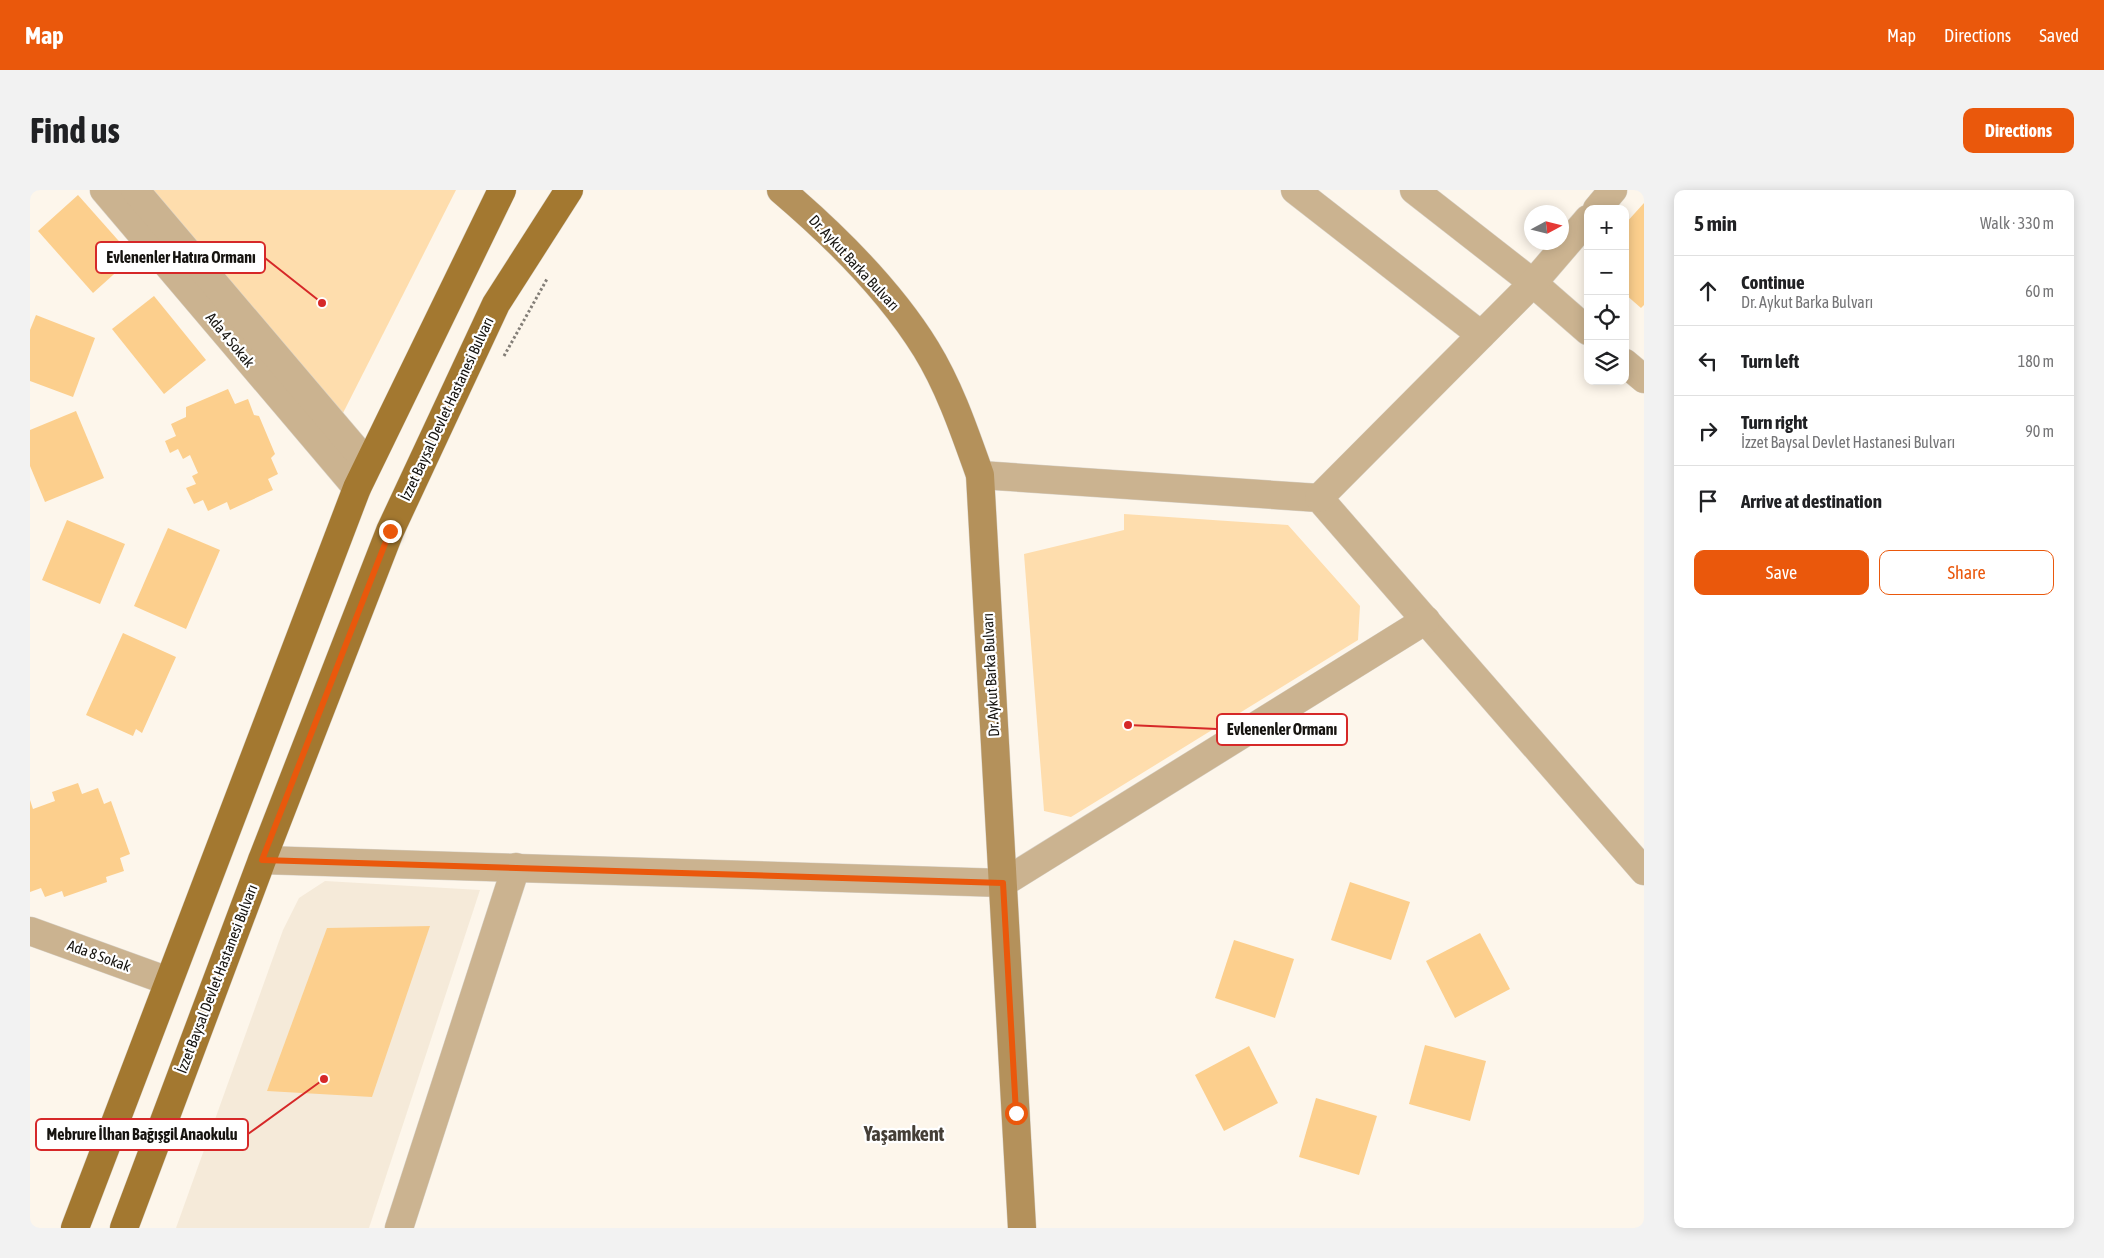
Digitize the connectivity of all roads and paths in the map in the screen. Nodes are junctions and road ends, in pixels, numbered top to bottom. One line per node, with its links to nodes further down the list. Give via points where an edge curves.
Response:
1 (104, 190): 19 (street, Ada 4 Sokak)
2 (135, 190): 19 (street, Ada 4 Sokak)
3 (502, 190): 19 (main road)
4 (569, 190): 22 (main road, İzzet Baysal Devlet Hastanesi Bulvarı, via 496,304 394,522)
5 (780, 190): 18 (main road, Dr. Aykut Barka Bulvarı, via 842,248 903,315 927,351 948,392)
6 (1295, 190): 14 (street)
7 (1414, 190): 12 (street)
8 (1613, 190): 9 (street)
9 (1600, 205)
10 (1584, 224): 12 (street)
11 (548, 277): 15 (path)
12 (1532, 283): 13 (street); 14 (street)
13 (1584, 328)
14 (1481, 335): 20 (street)
15 (500, 363)
16 (1629, 366): 17 (street)
17 (1644, 379)
18 (980, 475): 20 (street); 25 (main road, Dr. Aykut Barka Bulvarı)
19 (363, 476): 27 (main road)
20 (1320, 498): 21 (street)
21 (1426, 620): 24 (street); 25 (street)
22 (262, 860): 23 (street); 29 (main road, İzzet Baysal Devlet Hastanesi Bulvarı)
23 (516, 867): 25 (street); 30 (street)
24 (1644, 871)
25 (1003, 883): 31 (main road, Dr. Aykut Barka Bulvarı)
26 (30, 931): 27 (street, Ada 8 Sokak)
27 (168, 981): 28 (main road)
28 (75, 1228)
29 (124, 1228)
30 (399, 1228)
31 (1022, 1228)

